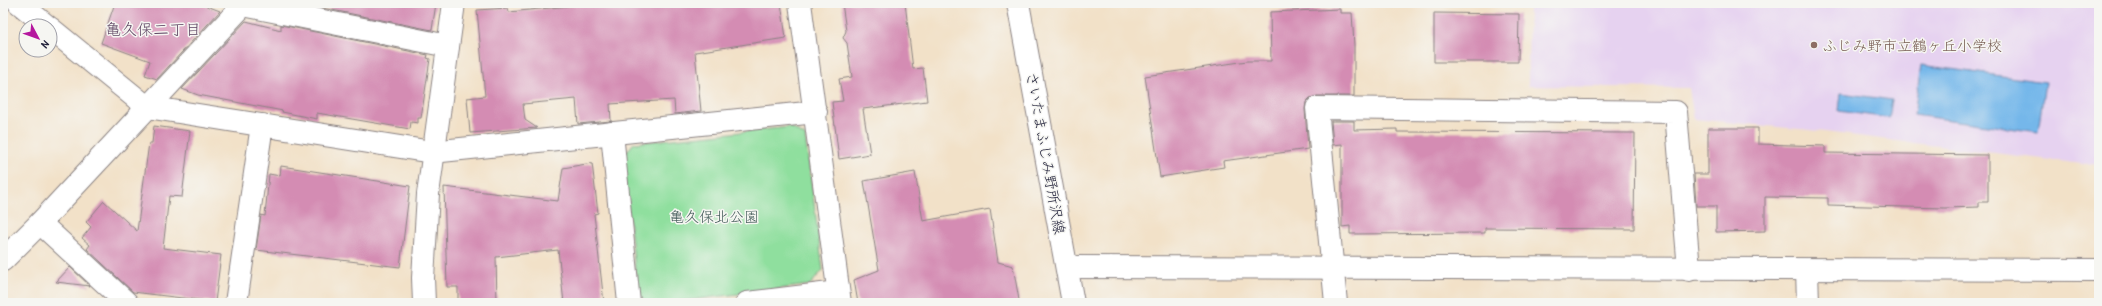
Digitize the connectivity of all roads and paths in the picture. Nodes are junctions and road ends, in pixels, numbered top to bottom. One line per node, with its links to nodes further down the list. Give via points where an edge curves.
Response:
1 (19, 3): 6 (street)
2 (454, 3): 8 (street)
3 (800, 3): 10 (street)
4 (1018, 3): 16 (street, さいたまふじみ野所沢線)
5 (244, 4): 8 (street); 9 (street)
6 (38, 18)
7 (58, 35): 9 (street)
8 (448, 46): 13 (street)
9 (147, 108): 11 (street); 14 (street)
10 (816, 112): 12 (street); 21 (street)
11 (262, 125): 13 (street); 23 (street)
12 (612, 133): 13 (street); 25 (street)
13 (432, 152): 24 (street, via 423,278)
14 (40, 223): 15 (street); 22 (street)
15 (3, 260)
16 (1067, 267): 17 (street); 27 (street, さいたまふじみ野所沢線)
17 (1333, 267): 18 (street); 18 (street, via 1317,108 1676,112); 28 (street)
18 (1689, 270): 19 (street)
19 (1807, 270): 20 (street); 29 (street)
20 (2099, 270)
21 (839, 298): 26 (street)
22 (127, 303)
23 (236, 303)
24 (424, 303)
25 (629, 303)
26 (747, 303)
27 (1073, 303)
28 (1336, 303)
29 (1808, 303)

